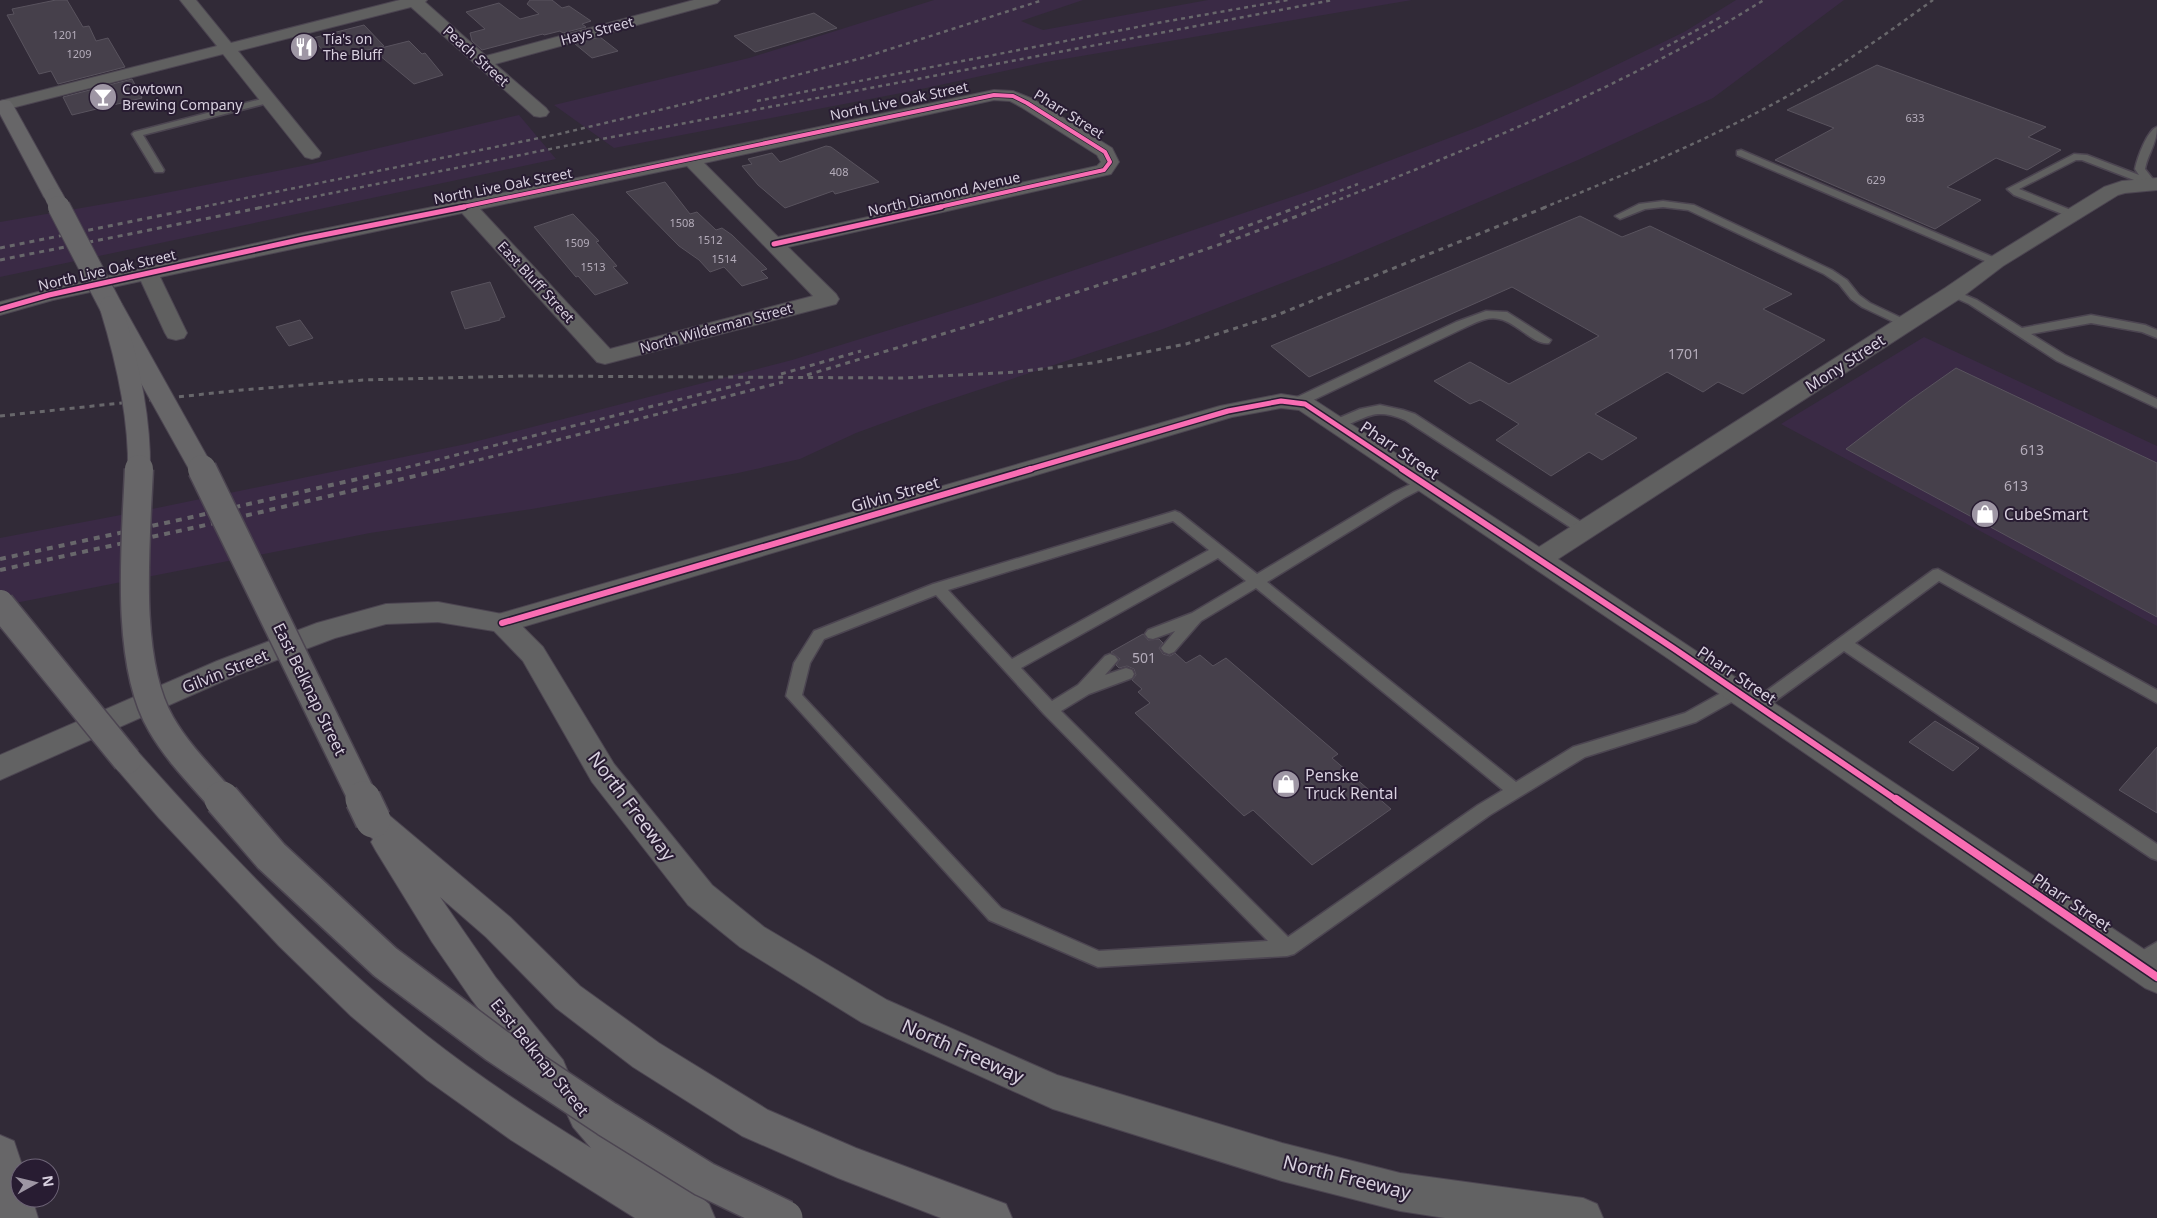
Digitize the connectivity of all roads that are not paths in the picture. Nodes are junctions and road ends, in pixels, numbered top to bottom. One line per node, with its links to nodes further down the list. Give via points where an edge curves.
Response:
1 (188, 0): 6 (street)
2 (416, 0): 6 (street); 7 (street, Peach Street)
3 (712, 0): 5 (street, Hays Street)
4 (644, 5): 5 (street)
5 (658, 14): 7 (street, Hays Street)
6 (228, 50): 9 (street); 10 (street)
7 (483, 62): 11 (street, Peach Street)
8 (1013, 96): 15 (street, Pharr Street, via 1105,152); 16 (street, North Live Oak Street, via 979,97)
9 (268, 100): 13 (street); 17 (lane, via 137,134)
10 (2, 106): 26 (highway, East Belknap Street, bridge)
11 (540, 112)
12 (2157, 130): 18 (lane, via 2142,158 2140,169)
13 (312, 153)
14 (1741, 153): 23 (lane)
15 (1108, 158): 22 (street, North Diamond Avenue, via 1110,162 1104,170)
16 (691, 160): 19 (street, North Live Oak Street); 22 (street)
17 (159, 170)
18 (2154, 184): 20 (street, Mony Street, via 2122,187); 20 (lane, via 2083,157 2074,157 2012,189)
19 (466, 206): 24 (street, North Live Oak Street); 33 (street, East Bluff Street)
20 (2074, 215): 23 (street, Mony Street)
21 (1620, 216): 28 (lane, via 1643,206 1663,204 1690,208 1828,272 1866,305)
22 (774, 244): 33 (street, North Wilderman Street, via 828,299)
23 (1996, 262): 25 (street, Mony Street)
24 (148, 273): 27 (street, North Live Oak Street); 30 (street)
25 (1953, 293): 28 (street, Mony Street); 29 (lane)
26 (111, 307): 58 (highway, East Belknap Street, bridge, via 206,476); 66 (highway, bridge, via 125,354 137,427 135,588 140,666 160,723 178,749 271,856 385,962 497,1046 607,1119 704,1179)
27 (0, 309)
28 (1906, 323): 38 (street, Mony Street)
29 (2020, 332): 31 (lane, via 2091,319); 35 (lane, via 2061,358)
30 (176, 333)
31 (2157, 334)
32 (1545, 340): 34 (lane, via 1503,315 1486,315)
33 (605, 357)
34 (1298, 402): 36 (street, Pharr Street); 45 (street, Gilvin Street, via 1281,401 1228,411)
35 (2157, 404)
36 (1337, 424): 37 (street, Pharr Street); 38 (lane, via 1380,408 1395,410)
37 (1424, 482): 40 (street, Pharr Street); 41 (lane)
38 (1584, 530): 40 (street, Mony Street)
39 (1219, 550): 41 (lane); 42 (lane, via 1175,516); 50 (lane)
40 (1539, 559): 54 (street, Pharr Street)
41 (1257, 580): 44 (lane); 57 (lane)
42 (938, 588): 50 (lane); 60 (lane, via 819,635 802,662 794,696 995,914 1098,959)
43 (0, 604): 64 (highway, bridge, via 175,816 305,951 381,1021 493,1106)
44 (1197, 617): 46 (lane); 48 (lane)
45 (502, 623): 56 (main road, Gilvin Street, via 438,612 386,614 327,630 227,668); 68 (main road, North Freeway, via 533,654 603,773 700,895 752,937 874,1011 1053,1091 1282,1162 1400,1192)
46 (1153, 634)
47 (1844, 643): 53 (lane, via 1938,574); 54 (lane); 59 (lane)
48 (1169, 648)
49 (1110, 660): 52 (lane)
50 (1010, 667): 55 (lane)
51 (1126, 674): 52 (lane)
52 (1084, 689): 55 (lane)
53 (2157, 697)
54 (1747, 699): 57 (lane, via 1579,752); 61 (street, Pharr Street)
55 (1050, 710): 60 (lane)
56 (0, 768)
57 (1516, 791): 60 (lane)
58 (373, 820): 65 (highway, East Belknap Street, via 438,925 519,1037 625,1158); 67 (highway, via 498,927 568,997 646,1056 755,1123 852,1165)
59 (2157, 853)
60 (1287, 948)
61 (2151, 963)
62 (0, 1154): 63 (highway)
63 (18, 1218)
64 (672, 1218)
65 (695, 1218)
66 (784, 1218)
67 (992, 1218)
68 (1583, 1218)

